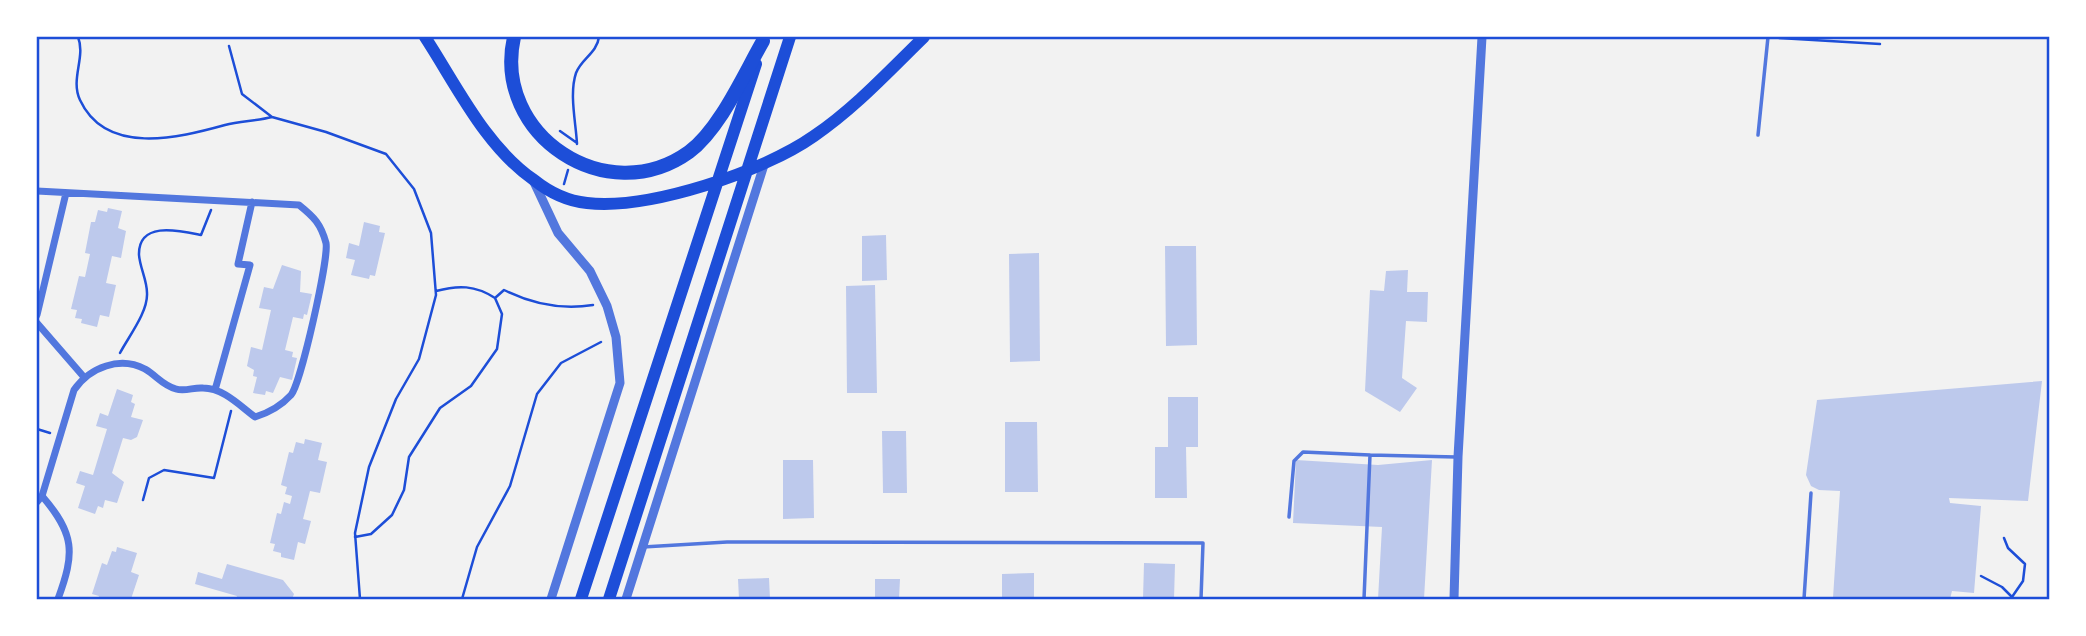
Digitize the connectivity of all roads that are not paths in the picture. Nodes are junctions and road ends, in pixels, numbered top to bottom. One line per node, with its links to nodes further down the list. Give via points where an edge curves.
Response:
1 (425, 37): 10 (main road, via 496,144)
2 (514, 37): 7 (highway, via 511,71 527,119 557,151 620,172 665,165 690,151 721,114)
3 (790, 37): 27 (main road)
4 (924, 37): 9 (main road, via 853,107)
5 (1482, 37): 19 (street)
6 (1768, 37): 8 (lane)
7 (764, 39): 26 (main road)
8 (1758, 135)
9 (764, 165): 10 (main road, via 636,202 587,203 560,196); 23 (street)
10 (533, 180): 25 (street, via 558,233 590,271 607,306 616,337 620,383)
11 (37, 191): 12 (street)
12 (66, 193): 13 (street); 14 (street)
13 (252, 202): 17 (street, via 238,264 250,265); 17 (street, via 299,205 318,220 327,247 292,393 269,413 255,416)
14 (37, 315)
15 (37, 323): 16 (street)
16 (83, 376): 17 (street, via 126,361 147,370 162,385 181,391); 21 (street, via 74,390)
17 (215, 390)
18 (1370, 455): 19 (lane); 22 (lane, via 1303,452 1294,461); 30 (lane)
19 (1458, 457): 31 (street)
20 (1811, 493): 32 (lane)
21 (39, 499): 24 (street, via 64,524 72,548)
22 (1289, 517)
23 (643, 547): 28 (street); 29 (lane, via 727,542 1203,543)
24 (58, 599)
25 (551, 599)
26 (581, 599)
27 (609, 599)
28 (626, 599)
29 (1201, 599)
30 (1364, 599)
31 (1454, 599)
32 (1804, 599)

